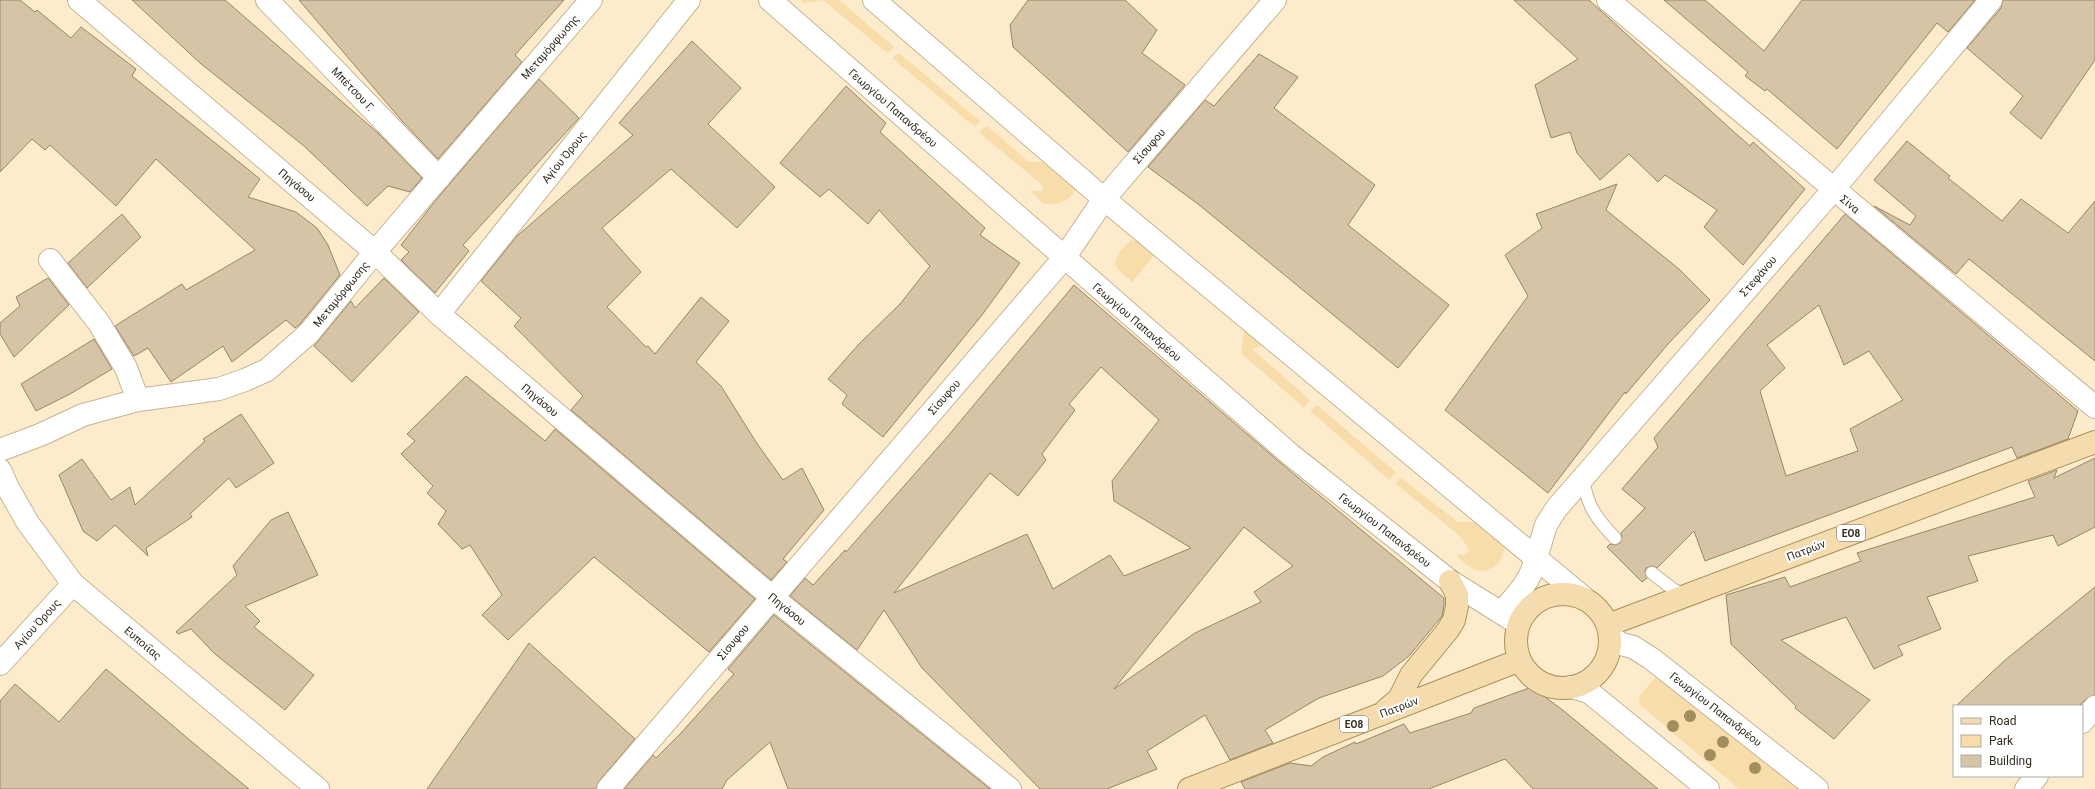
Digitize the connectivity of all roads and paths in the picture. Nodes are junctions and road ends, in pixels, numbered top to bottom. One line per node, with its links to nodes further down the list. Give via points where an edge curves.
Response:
1 (79, 0): 13 (street, Πηγάσου)
2 (267, 0): 10 (street, Μπέτσου Γ.)
3 (591, 0): 10 (street, Μεταμόρφωσης)
4 (689, 0): 16 (street, Αγίου Όρους)
5 (770, 0): 14 (street, Γεωργίου Παπανδρέου)
6 (874, 0): 12 (street)
7 (1275, 0): 12 (street, Σίσυφου)
8 (1608, 0): 11 (street, Σίνα)
9 (1990, 0): 11 (street, Στεφάνου)
10 (439, 178): 13 (street, Μεταμόρφωσης)
11 (1833, 190): 18 (street, Σίνα); 22 (street, Στεφάνου)
12 (1104, 199): 14 (street, Σίσυφου); 24 (street)
13 (375, 252): 16 (street, Πηγάσου); 17 (street, Μεταμόρφωσης, via 309,333 267,370 219,388)
14 (1064, 258): 26 (street, Γεωργίου Παπανδρέου, via 1291,455); 29 (street, Σίσυφου)
15 (50, 260): 17 (street, via 102,329 126,368)
16 (439, 314): 29 (street, Πηγάσου)
17 (138, 400): 20 (street, Μεταμόρφωσης, via 83,415)
18 (2095, 407)
19 (2095, 442): 28 (main road, Πατρών / ΕΟ8)
20 (0, 450)
21 (0, 470): 27 (street, Ευποιΐας, via 28,523)
22 (1583, 476): 23 (lane, via 1585,494 1591,509); 24 (street, Στεφάνου, via 1546,525)
23 (1616, 538)
24 (1536, 558): 30 (street); 31 (street, Στεφάνου, via 1533,574)
25 (1652, 573): 28 (lane, via 1674,590)
26 (1450, 581): 31 (street, Γεωργίου Παπανδρέου); 37 (main road, via 1456,595 1454,620 1412,675 1399,699)
27 (73, 584): 34 (street, Αγίου Όρους); 40 (street, Ευποιΐας)
28 (1688, 595): 32 (main road, Πατρών / ΕΟ8)
29 (772, 597): 41 (street, Σίσυφου); 42 (street, Πηγάσου)
30 (1584, 598): 31 (main road, via 1569,594 1553,594 1538,600 1527,611); 32 (main road, via 1602,614)
31 (1510, 618): 33 (main road)
32 (1609, 630): 35 (main road, via 1610,650 1604,663 1596,674 1585,682); 45 (street, Γεωργίου Παπανδρέου, via 1621,644 1633,647 1652,659)
33 (1520, 660): 35 (main road, via 1528,673 1541,682 1556,687); 37 (main road, Πατρών / ΕΟ8)
34 (0, 664)
35 (1571, 687): 44 (street, via 1589,692)
36 (2095, 707): 38 (street)
37 (1379, 715): 43 (main road, Πατρών / ΕΟ8)
38 (2083, 721)
39 (2036, 777): 46 (street)
40 (318, 789)
41 (608, 789)
42 (1010, 789)
43 (1189, 789)
44 (1708, 789)
45 (1818, 789)
46 (2026, 789)

